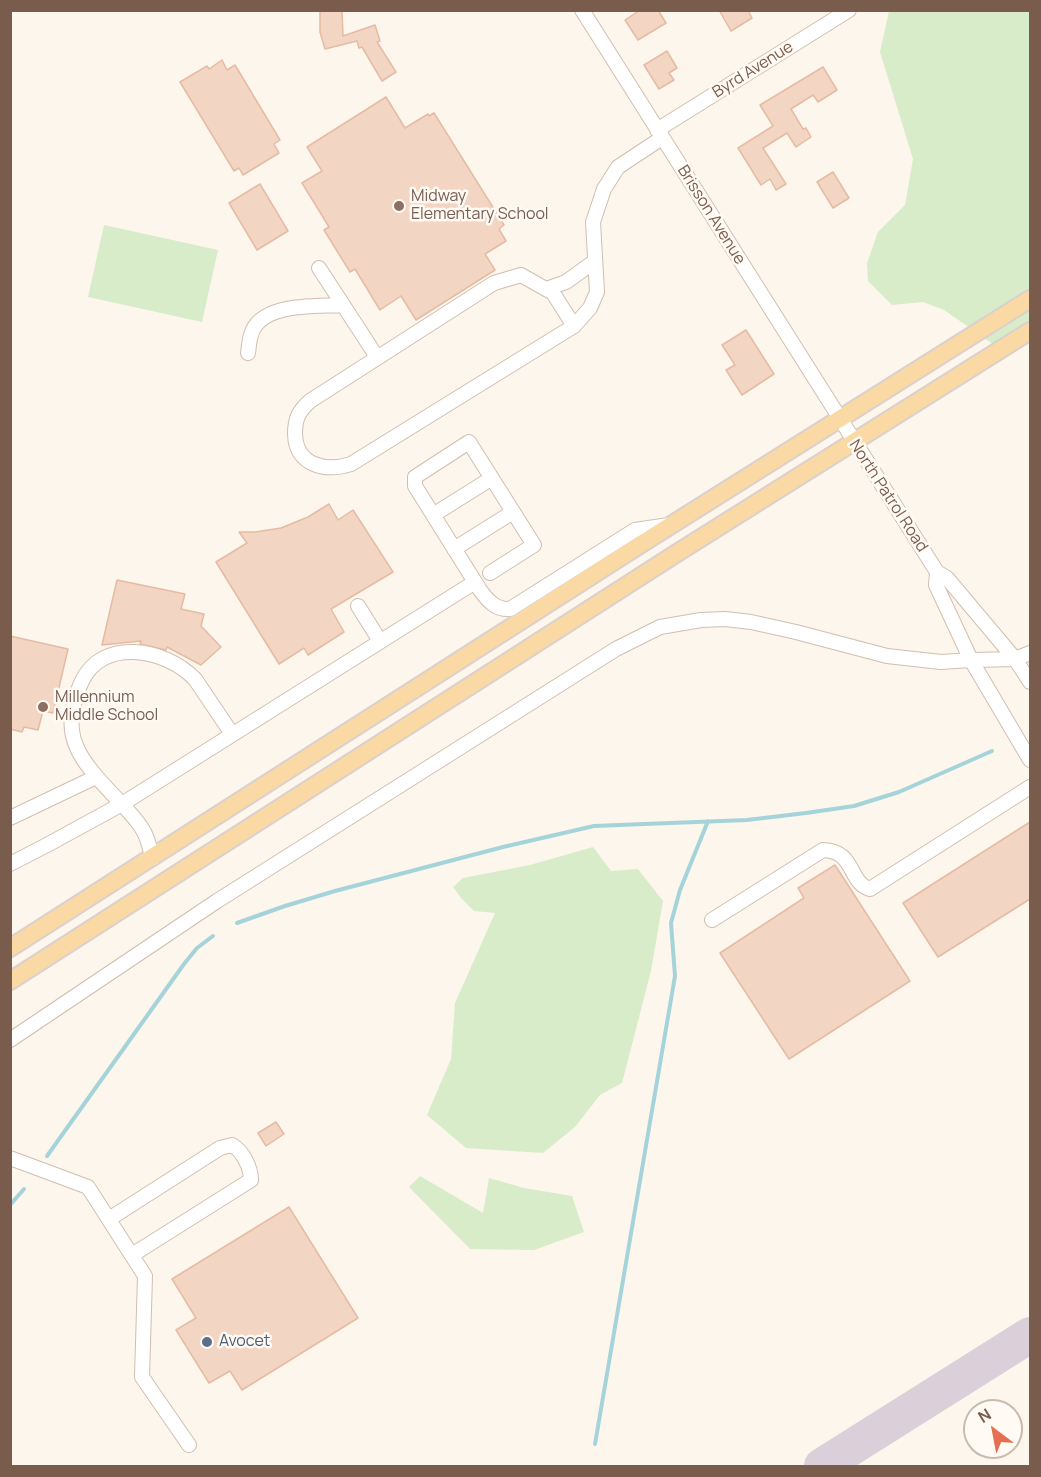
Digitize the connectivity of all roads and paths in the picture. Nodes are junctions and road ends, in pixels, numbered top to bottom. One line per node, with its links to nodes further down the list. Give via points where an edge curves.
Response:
1 (582, 10): 3 (street, Brisson Avenue)
2 (849, 10): 3 (street, Byrd Avenue)
3 (659, 134): 4 (street, Byrd Avenue, via 618,167 604,189 593,222); 13 (street, Brisson Avenue)
4 (595, 261): 6 (street, via 566,282); 9 (street, Byrd Avenue, via 597,292 590,308)
5 (319, 268): 8 (street)
6 (546, 289): 9 (street, via 553,293); 12 (street, via 521,275 494,284)
7 (1030, 299): 13 (main road)
8 (343, 305): 11 (street, via 283,309 268,314 251,333); 12 (street)
9 (573, 326): 12 (street, Byrd Avenue, via 351,464 328,468 307,461 295,438 300,410)
10 (1030, 331): 14 (main road)
11 (248, 353)
12 (377, 357)
13 (840, 419): 14 (street, North Patrol Road); 18 (main road)
14 (854, 442): 20 (street, North Patrol Road); 41 (main road)
15 (492, 478): 16 (street); 17 (street); 17 (street, via 469,442 415,477 415,486)
16 (513, 512): 19 (street); 21 (street, via 534,545)
17 (433, 515): 19 (street)
18 (672, 524): 22 (street, via 635,530 510,609 495,606); 37 (main road)
19 (454, 549): 22 (street)
20 (937, 572): 24 (street, North Patrol Road); 25 (street, North Patrol Road, via 936,585)
21 (490, 573)
22 (475, 582): 26 (street)
23 (358, 606): 26 (street)
24 (976, 612): 25 (street); 28 (street, North Patrol Road)
25 (954, 624): 29 (street, North Patrol Road)
26 (380, 641): 31 (street)
27 (1030, 653): 28 (street)
28 (1015, 659): 29 (street); 30 (street, North Patrol Road)
29 (971, 660): 32 (street, North Patrol Road); 42 (street, via 941,662 887,656 796,632 725,619 660,627 616,649 237,889)
30 (1030, 682)
31 (232, 734): 33 (street, via 195,679 180,666 145,653 111,654 100,659 84,676 70,721 76,747); 35 (street)
32 (1030, 760)
33 (96, 777): 35 (street); 36 (street)
34 (1030, 787): 39 (street, via 870,889 861,884 838,853 823,850)
35 (122, 804): 37 (street, via 145,832); 38 (street)
36 (10, 818)
37 (153, 858): 40 (main road)
38 (10, 864)
39 (712, 920)
40 (10, 948)
41 (10, 981)
42 (10, 1040)
43 (10, 1158): 44 (street, via 88,1187)
44 (109, 1219): 45 (street); 45 (street, via 220,1148 232,1145 238,1150 251,1171 251,1180)
45 (132, 1255): 46 (street, via 145,1276 142,1377)
46 (189, 1445)

